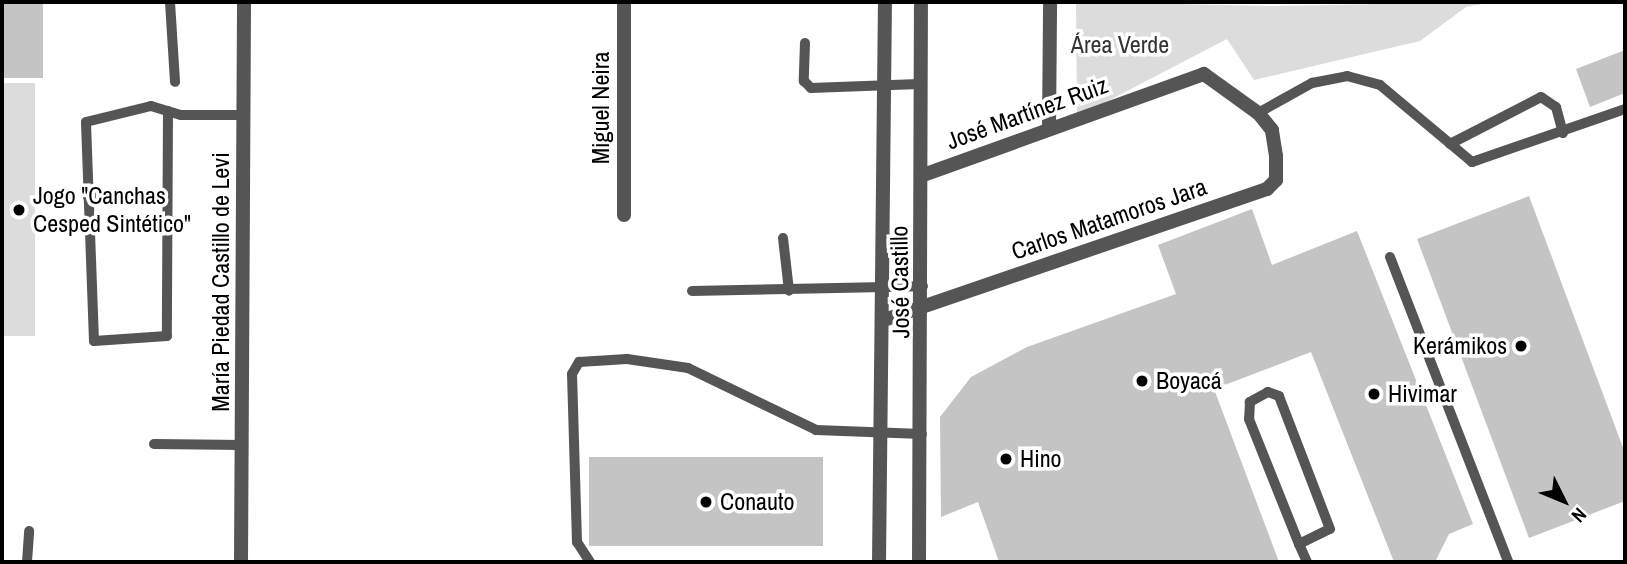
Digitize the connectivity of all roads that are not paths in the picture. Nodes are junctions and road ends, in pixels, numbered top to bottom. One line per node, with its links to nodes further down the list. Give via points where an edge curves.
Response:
1 (170, 2): 8 (lane)
2 (244, 2): 14 (street, María Piedad Castillo de Levi)
3 (624, 2): 21 (street, Miguel Neira)
4 (885, 2): 10 (street, José Castillo)
5 (921, 2): 9 (street, José Castillo)
6 (1050, 2): 15 (street)
7 (805, 43): 10 (lane, via 807,87)
8 (175, 82)
9 (919, 84): 10 (lane); 18 (street, José Castillo)
10 (884, 85): 25 (street, José Castillo)
11 (1625, 109): 16 (lane)
12 (168, 111): 14 (lane); 19 (lane, via 151,106 91,116 85,128); 20 (lane)
13 (1258, 113): 15 (street, José Martínez Ruiz, via 1204,74); 17 (lane, via 1312,83 1348,76 1380,86); 28 (street, Carlos Matamoros Jara, via 1272,130 1272,186)
14 (244, 115): 33 (street, María Piedad Castillo de Levi)
15 (1049, 127): 18 (street, José Martínez Ruiz)
16 (1563, 133): 17 (lane, via 1472,162); 17 (lane, via 1556,107 1541,97)
17 (1450, 144)
18 (920, 176): 24 (street, José Castillo)
19 (88, 197): 20 (lane); 20 (lane, via 91,339 164,341)
20 (167, 197)
21 (624, 215)
22 (783, 238): 26 (lane)
23 (1390, 257): 42 (lane)
24 (923, 286): 25 (lane); 28 (street, José Castillo)
25 (883, 290): 26 (lane); 29 (street, José Castillo)
26 (789, 291): 27 (lane)
27 (692, 292)
28 (923, 307): 29 (street, Carlos Matamoros Jara); 30 (street, José Castillo)
29 (884, 320): 31 (street, José Castillo)
30 (922, 434): 31 (lane); 40 (street, José Castillo)
31 (881, 437): 38 (lane, via 816,430 688,368 627,359 579,362 572,374 577,542); 39 (street, José Castillo)
32 (154, 444): 33 (lane)
33 (243, 445): 37 (street, María Piedad Castillo de Levi)
34 (29, 531): 36 (lane)
35 (1299, 544): 35 (lane, via 1249,419 1250,402 1268,391 1279,396 1331,529); 41 (lane)
36 (27, 562)
37 (241, 562)
38 (590, 562)
39 (879, 562)
40 (919, 562)
41 (1307, 562)
42 (1508, 562)

